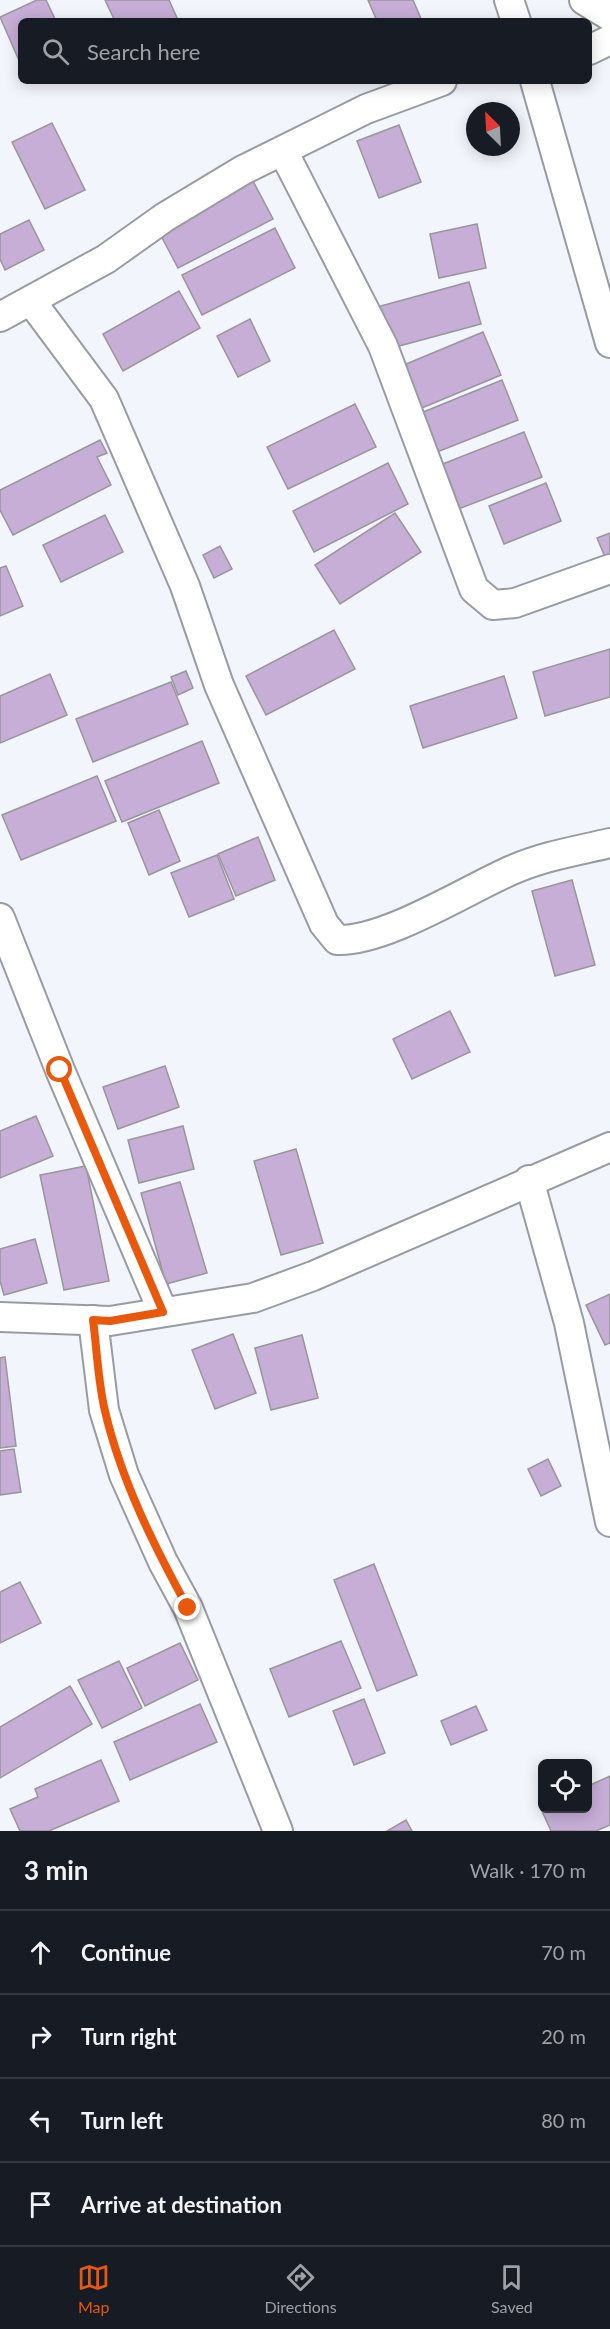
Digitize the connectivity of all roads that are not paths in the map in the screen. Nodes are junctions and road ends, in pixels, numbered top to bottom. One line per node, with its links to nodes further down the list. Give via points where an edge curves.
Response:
1 (509, 0): 4 (street)
2 (584, 0): 3 (street)
3 (610, 16)
4 (515, 18)
5 (610, 40): 6 (street)
6 (592, 49)
7 (434, 84): 9 (street, via 366,109)
8 (536, 84): 12 (street)
9 (283, 151): 10 (street, via 243,170 165,217 106,259); 13 (street, via 383,346 474,589 493,605 515,603)
10 (31, 302): 11 (street); 14 (street, via 104,399 185,586 219,686 324,924 337,940 350,941 380,933 537,860)
11 (0, 317)
12 (610, 343)
13 (610, 569)
14 (610, 843)
15 (0, 918): 18 (street)
16 (610, 1147): 17 (street)
17 (529, 1180): 18 (street, via 313,1276 254,1298); 21 (street, via 569,1323)
18 (163, 1312): 20 (street)
19 (0, 1317): 20 (street)
20 (93, 1320): 22 (street, via 105,1410 124,1475 188,1608)
21 (610, 1522)
22 (278, 1831)

